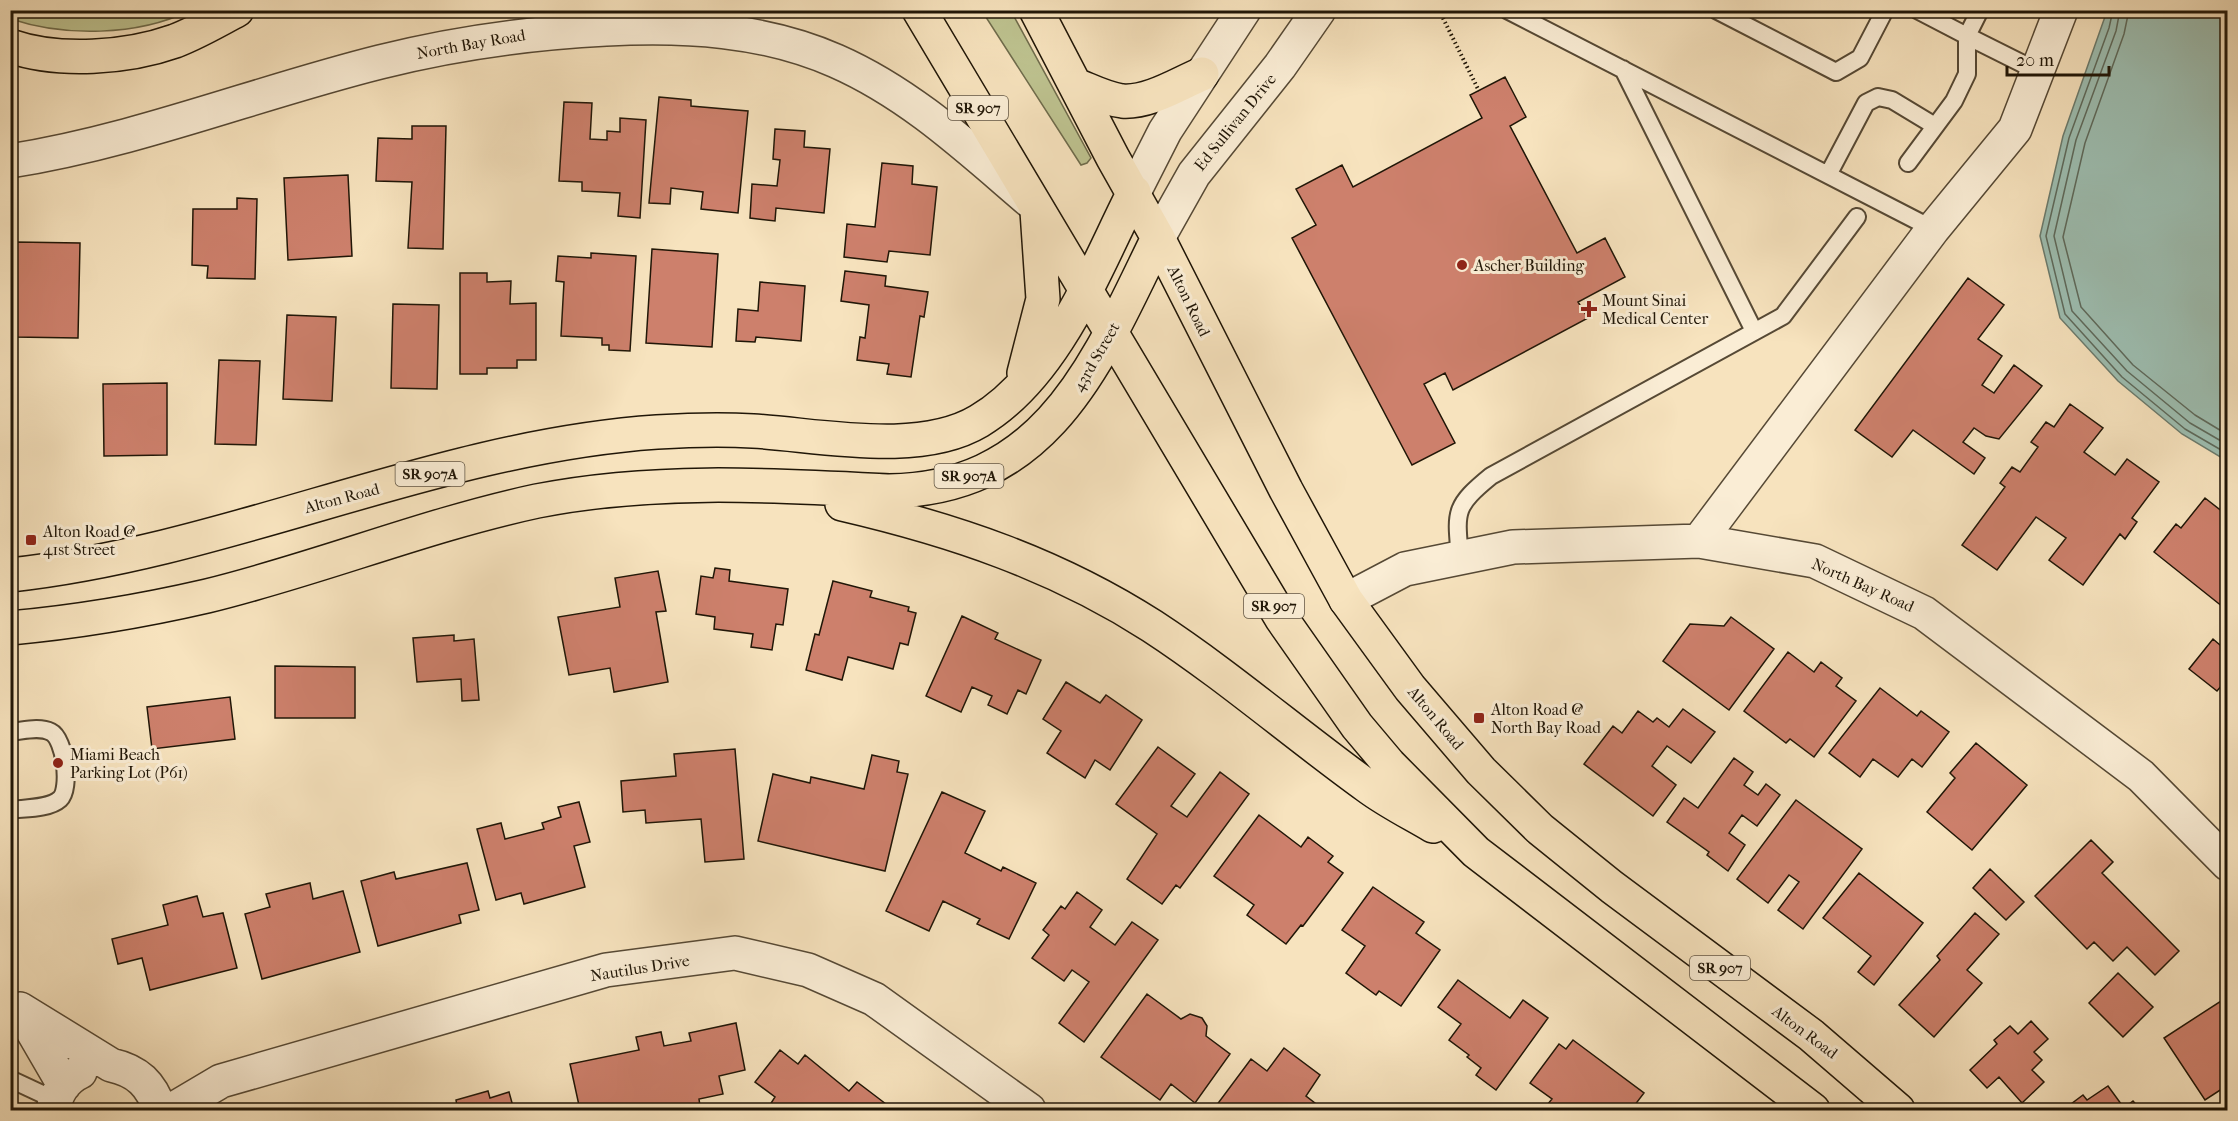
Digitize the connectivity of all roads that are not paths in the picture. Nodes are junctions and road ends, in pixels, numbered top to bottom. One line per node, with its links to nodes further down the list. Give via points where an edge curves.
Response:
1 (237, 10): 13 (main road, via 174,41 136,51 58,55)
2 (919, 10): 23 (main road, SR 907)
3 (1036, 10): 17 (main road, SR 907)
4 (1244, 10): 16 (street)
5 (1319, 10): 26 (street, Ed Sullivan Drive, via 1194,174)
6 (1506, 10): 14 (lane)
7 (1716, 10): 8 (lane, via 1836,72 1860,58)
8 (1885, 10)
9 (1917, 10): 12 (lane)
10 (1980, 10): 12 (lane)
11 (2061, 10): 15 (street)
12 (1967, 36): 15 (lane); 18 (lane, via 1967,74 1954,101)
13 (10, 46)
14 (1623, 69): 21 (lane); 28 (lane)
15 (2038, 72): 25 (street, via 2015,129)
16 (1202, 74): 17 (main road, via 1136,100 1110,98); 22 (street, via 1165,131)
17 (1076, 85): 22 (main road, SR 907)
18 (1935, 126): 20 (lane); 21 (lane, via 1892,100 1878,97 1866,103)
19 (10, 161): 23 (street, North Bay Road, via 83,147 378,62 434,50 535,33 666,26 707,28 762,38 835,60 930,115)
20 (1908, 163)
21 (1828, 176): 25 (lane)
22 (1134, 192): 26 (main road, Alton Road / SR 907); 27 (main road, SR 907A)
23 (1036, 207): 27 (main road, SR 907); 30 (main road, via 1044,299)
24 (1857, 217): 28 (lane, via 1783,316)
25 (1933, 229): 32 (street)
26 (1158, 238): 29 (main road, 43rd Street / SR 907A); 35 (main road, Alton Road / SR 907)
27 (1086, 288): 29 (main road, SR 907); 30 (main road, SR 907A, via 1061,337)
28 (1754, 331): 33 (lane, via 1491,476 1470,493 1456,515)
29 (1111, 333): 31 (main road, 43rd Street / SR 907A, via 1093,369 1059,414 1025,445 979,472 919,490); 39 (main road, SR 907, via 1314,668 1389,764)
30 (1020, 386): 34 (main road, Alton Road / SR 907A, via 979,421 953,433 918,439 855,440 707,429 568,441 476,461 115,560)
31 (764, 487): 36 (main road, SR 907A, via 673,485 591,492 537,502 207,595 67,623); 39 (main road, via 956,534 1004,550 1088,589 1181,646 1369,788)
32 (1699, 541): 33 (street, North Bay Road, via 1513,548); 40 (street, North Bay Road, via 1815,561 1924,613 2141,776)
33 (1460, 558): 35 (street, North Bay Road, via 1405,569)
34 (10, 575)
35 (1346, 600): 51 (main road, Alton Road / SR 907, via 1453,740 1540,829 1811,1035)
36 (10, 628)
37 (10, 732): 38 (lane, via 44,728 54,733 61,743 67,788 60,800)
38 (10, 810)
39 (1476, 852): 50 (main road, SR 907)
40 (2228, 864)
41 (15, 1004): 42 (street); 46 (street)
42 (111, 1065): 44 (street, via 128,1069); 46 (street, via 93,1066 77,1073)
43 (10, 1079): 46 (lane)
44 (143, 1079): 45 (street); 47 (street)
45 (221, 1081): 48 (street); 49 (street, Nautilus Drive, via 606,970 735,953 808,970 874,999)
46 (57, 1099)
47 (159, 1110)
48 (172, 1110)
49 (1029, 1110)
50 (1813, 1110)
51 (1898, 1110)

